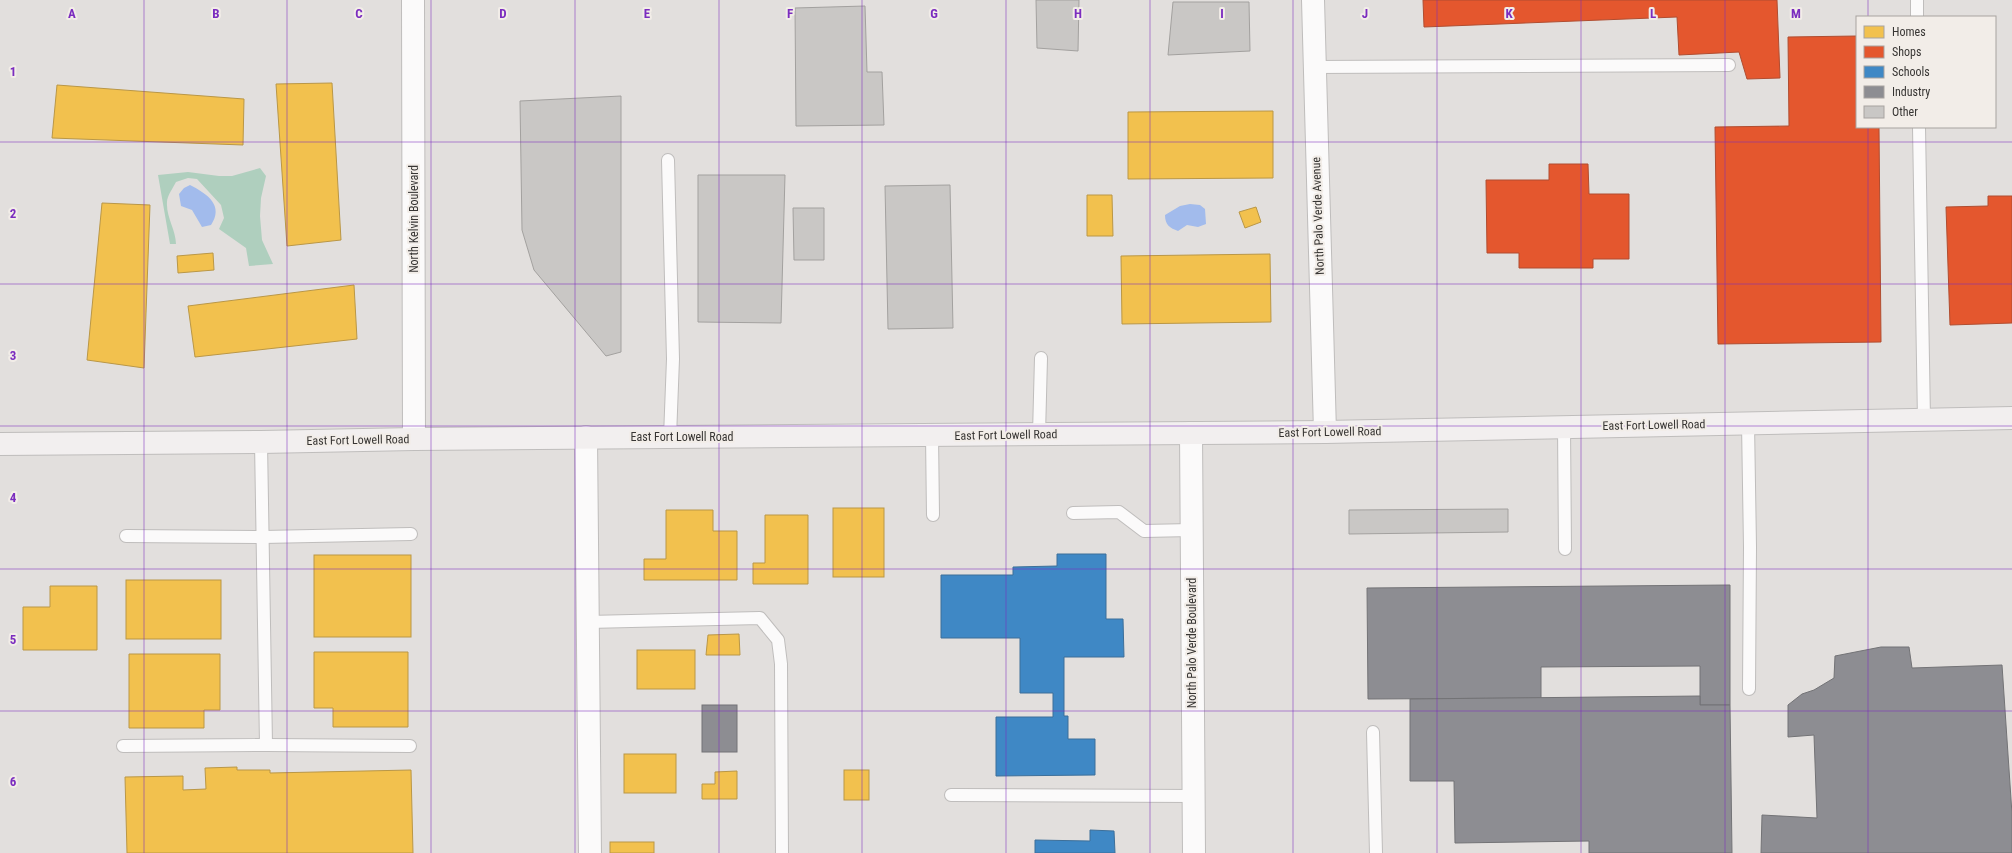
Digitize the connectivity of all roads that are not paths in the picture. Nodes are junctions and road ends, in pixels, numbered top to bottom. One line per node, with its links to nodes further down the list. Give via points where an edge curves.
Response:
1 (413, 0): 20 (street, North Kelvin Boulevard)
2 (1313, 0): 6 (street, North Palo Verde Avenue)
3 (1917, 0): 4 (lane)
4 (1918, 16)
5 (1729, 65): 6 (lane)
6 (1314, 67): 14 (street, North Palo Verde Avenue)
7 (1919, 128): 11 (lane)
8 (668, 160): 19 (lane, via 673,359)
9 (1041, 358): 16 (lane)
10 (2012, 418): 11 (main road, East Fort Lowell Road)
11 (1924, 420): 12 (main road, East Fort Lowell Road)
12 (1748, 423): 13 (main road, East Fort Lowell Road); 31 (lane)
13 (1564, 427): 14 (main road, East Fort Lowell Road); 29 (lane)
14 (1325, 432): 15 (main road, East Fort Lowell Road)
15 (1191, 433): 16 (main road, East Fort Lowell Road); 25 (street, North Palo Verde Boulevard)
16 (1039, 434): 17 (main road, East Fort Lowell Road)
17 (932, 435): 19 (main road, East Fort Lowell Road); 24 (lane)
18 (586, 437): 19 (main road, East Fort Lowell Road); 20 (main road, East Fort Lowell Road); 30 (street)
19 (670, 437)
20 (414, 439): 21 (main road, East Fort Lowell Road)
21 (261, 442): 22 (main road, East Fort Lowell Road); 28 (lane)
22 (0, 444)
23 (1073, 513): 25 (lane, via 1119,512 1144,531)
24 (933, 515)
25 (1192, 530): 37 (street, North Palo Verde Boulevard)
26 (411, 534): 28 (lane)
27 (126, 536): 28 (lane)
28 (262, 537): 33 (lane)
29 (1565, 549)
30 (588, 622): 38 (street); 39 (lane, via 760,618 778,640 781,664)
31 (1749, 689)
32 (1373, 732): 41 (lane)
33 (266, 745): 34 (lane); 35 (lane)
34 (123, 746)
35 (410, 746)
36 (951, 795): 37 (lane)
37 (1193, 796): 40 (street, North Palo Verde Boulevard)
38 (590, 853)
39 (782, 853)
40 (1194, 853)
41 (1376, 853)

